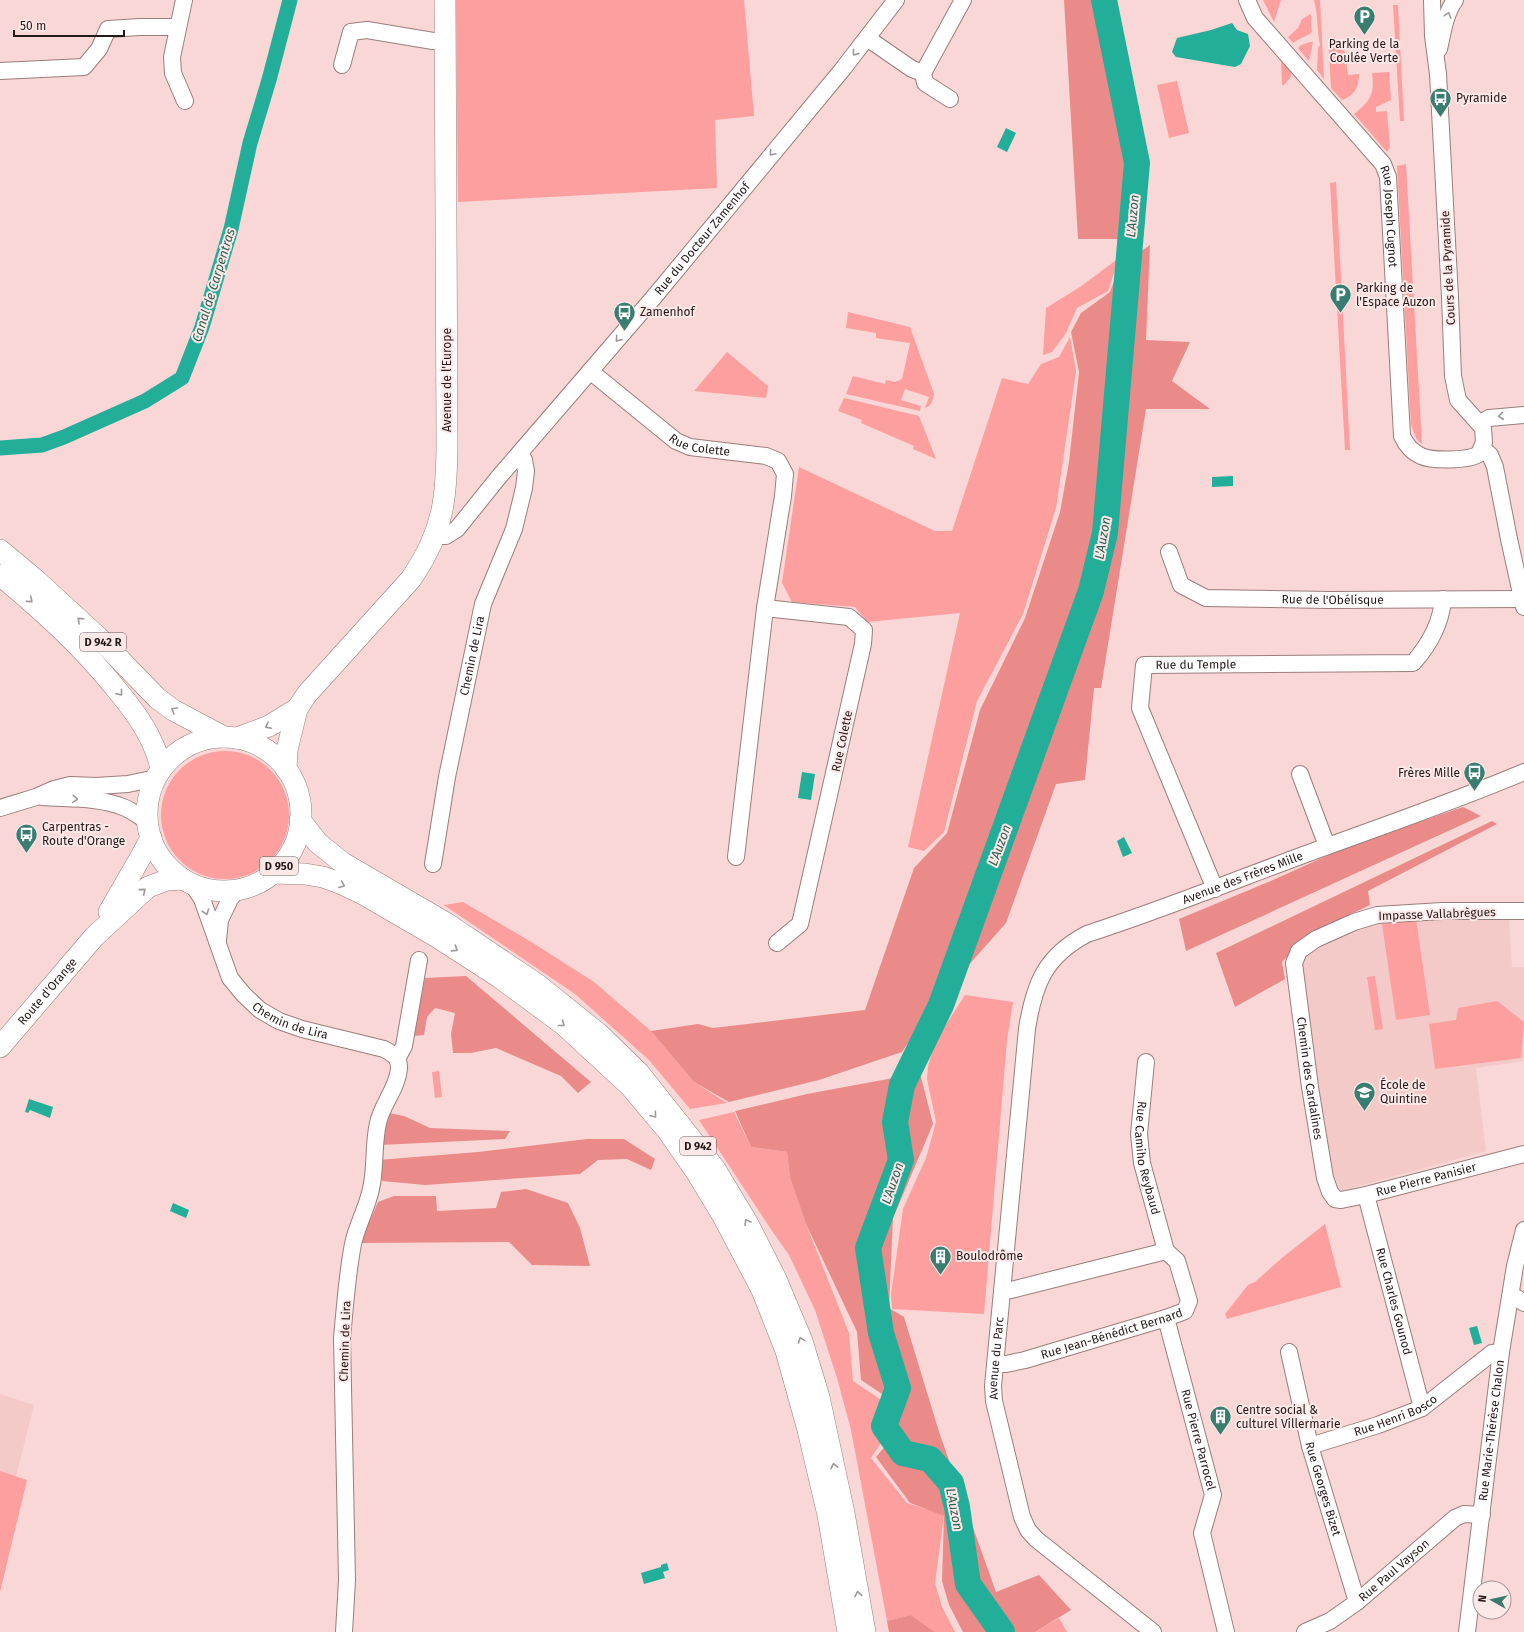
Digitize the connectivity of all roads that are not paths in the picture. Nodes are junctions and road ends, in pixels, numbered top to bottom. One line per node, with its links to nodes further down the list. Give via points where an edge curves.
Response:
1 (184, 0): 8 (street)
2 (445, 0): 10 (main road, Avenue de l'Europe)
3 (896, 0): 9 (street, Rue du Docteur Zamenhof)
4 (963, 0): 14 (street)
5 (1246, 0): 20 (street, Rue Joseph Cugnot, via 1255,18 1383,164 1388,177 1402,436 1415,453 1429,459 1468,458 1479,454)
6 (1432, 0): 11 (street, via 1433,36)
7 (1454, 0): 11 (street, one-way to 7, via 1446,19)
8 (178, 28): 13 (street, via 108,29 99,49 84,67); 16 (street, via 172,57 172,73)
9 (867, 38): 14 (street, via 912,69); 17 (street, Rue du Docteur Zamenhof, one-way to 17)
10 (445, 42): 12 (street, via 367,30 352,32); 22 (main road, Avenue de l'Europe, via 447,472 442,515)
11 (1437, 58): 19 (street, Cours de la Pyramide, via 1453,376 1458,400)
12 (342, 65)
13 (0, 71)
14 (923, 73): 15 (street, via 925,83)
15 (950, 99)
16 (185, 100)
17 (590, 371): 21 (street, Rue du Docteur Zamenhof); 28 (street, Rue Colette, via 676,441 690,447 766,456 778,461 785,474)
18 (1524, 414): 19 (street, one-way to 19, via 1489,418)
19 (1480, 423): 20 (street, via 1484,434)
20 (1482, 448): 27 (street, via 1490,455 1495,467)
21 (520, 454): 22 (street, Rue du Docteur Zamenhof, via 457,529 446,536); 41 (street, Chemin de Lira, via 526,471 524,488 514,529 483,604 447,777)
22 (435, 536): 29 (main road, Avenue de l'Europe, via 411,579 307,694)
23 (0, 550): 30 (main road, D 942 R, one-way to 23, via 173,710 157,698 98,637)
24 (1169, 552): 26 (street, Rue de l'Obélisque, via 1181,584 1206,598)
25 (0, 576): 33 (main road, one-way to 33, via 50,617 95,662 139,720 153,743 158,756)
26 (1443, 599): 27 (street, Rue de l'Obélisque); 45 (street, Rue du Temple, via 1441,616 1425,650 1413,663 1144,665 1140,708)
27 (1523, 603)
28 (765, 608): 40 (street, Rue Colette); 49 (street, Rue Colette, via 849,617 864,630 863,644 800,924)
29 (297, 709): 30 (main road, Avenue de l'Europe, one-way to 30, via 269,726); 31 (main road, Avenue de l'Europe, via 287,750)
30 (223, 734): 31 (main road, D 950, via 256,744 273,754); 33 (main road, D 950, via 189,745 171,758)
31 (286, 769): 37 (main road, D 950, via 296,790)
32 (1524, 772): 39 (street, Avenue des Frères Mille)
33 (158, 773): 35 (street, via 128,784 70,785); 38 (main road, D 950, via 147,806)
34 (1300, 774): 39 (street)
35 (36, 797): 36 (street); 38 (street, one-way to 38, via 89,800 124,807)
36 (0, 808)
37 (300, 820): 42 (main road, D 950, via 292,849); 75 (main road, D 942, one-way to 37, via 843,1506 819,1397 802,1341 748,1224 715,1169 639,1073 599,1034 538,985 446,923 343,863 318,843)
38 (149, 830): 43 (main road, D 950, via 162,859); 47 (main road, Route d'Orange / D 950, via 139,860)
39 (1327, 846): 45 (street, Avenue des Frères Mille)
40 (736, 857)
41 (433, 864)
42 (273, 873): 44 (main road, D 950); 74 (main road, D 942, one-way to 74, via 311,875 342,884 437,937 499,977 564,1025 630,1086 667,1130 723,1216 762,1290 786,1351 828,1515)
43 (187, 882): 44 (main road, D 950, via 207,889); 47 (main road, Route d'Orange / D 950, one-way to 43, via 148,887 167,880); 48 (street, one-way to 48, via 202,899)
44 (238, 889): 48 (street, via 220,920)
45 (1215, 889): 53 (street, Avenue des Frères Mille, via 1088,934 1073,942 1040,977 1030,1009)
46 (1524, 911): 51 (street, Impasse Vallabrègues, via 1442,911 1377,915 1316,939 1299,951)
47 (94, 937): 52 (main road, Route d'Orange / D 950)
48 (218, 941): 54 (street, Chemin de Lira, via 230,978 260,1010 279,1021 302,1029 384,1049)
49 (777, 943)
50 (419, 960): 54 (street, Chemin de Lira, via 404,1046)
51 (1294, 963): 57 (street, Chemin des Cardalines, via 1310,1087 1325,1178)
52 (0, 1046)
53 (1025, 1046): 61 (street, Avenue du Parc)
54 (397, 1059): 73 (street, Chemin de Lira, via 398,1079 379,1118 374,1139 371,1190 353,1243 345,1298 342,1338 347,1580)
55 (1146, 1062): 60 (street, Rue Camiho Reybaud, via 1139,1134 1142,1163)
56 (1524, 1154): 58 (street, Rue Pierre Panisier)
57 (1330, 1192): 58 (street, Rue Pierre Panisier, via 1335,1199 1341,1200)
58 (1366, 1195): 69 (street, Rue Charles Gounod)
59 (1524, 1232): 62 (street, Rue Marie-Thérèse Chalon, via 1515,1266)
60 (1166, 1251): 61 (street); 63 (street, Rue Jean-Bénédict Bernard, via 1177,1262 1188,1300 1185,1311)
61 (1002, 1291): 66 (street, Avenue du Parc)
62 (1517, 1300): 65 (street, Rue Marie-Thérèse Chalon)
63 (1166, 1318): 66 (street, Rue Jean-Bénédict Bernard, via 1025,1360); 77 (street, Rue Pierre Parrocel, via 1213,1495 1202,1533)
64 (1289, 1352): 70 (street, Rue Georges Bizet)
65 (1501, 1352): 67 (street, Rue Henri Bosco, via 1492,1353); 68 (street, Rue Marie-Thérèse Chalon)
66 (995, 1364): 76 (street, Avenue du Parc, via 993,1386 996,1414 1022,1517 1028,1530)
67 (1473, 1368): 68 (street); 69 (street, Rue Henri Bosco)
68 (1497, 1379): 71 (street, Rue Marie-Thérèse Chalon)
69 (1422, 1408): 70 (street, Rue Henri Bosco)
70 (1310, 1446): 72 (street, Rue Georges Bizet)
71 (1482, 1515): 72 (street, Rue Paul Vayson, via 1464,1514 1455,1518); 79 (street, Rue Marie-Thérèse Chalon)
72 (1357, 1602): 78 (street, Rue Paul Vayson, via 1330,1621)
73 (344, 1632)
74 (848, 1632)
75 (865, 1632)
76 (1153, 1632)
77 (1226, 1632)
78 (1305, 1632)
79 (1467, 1632)

